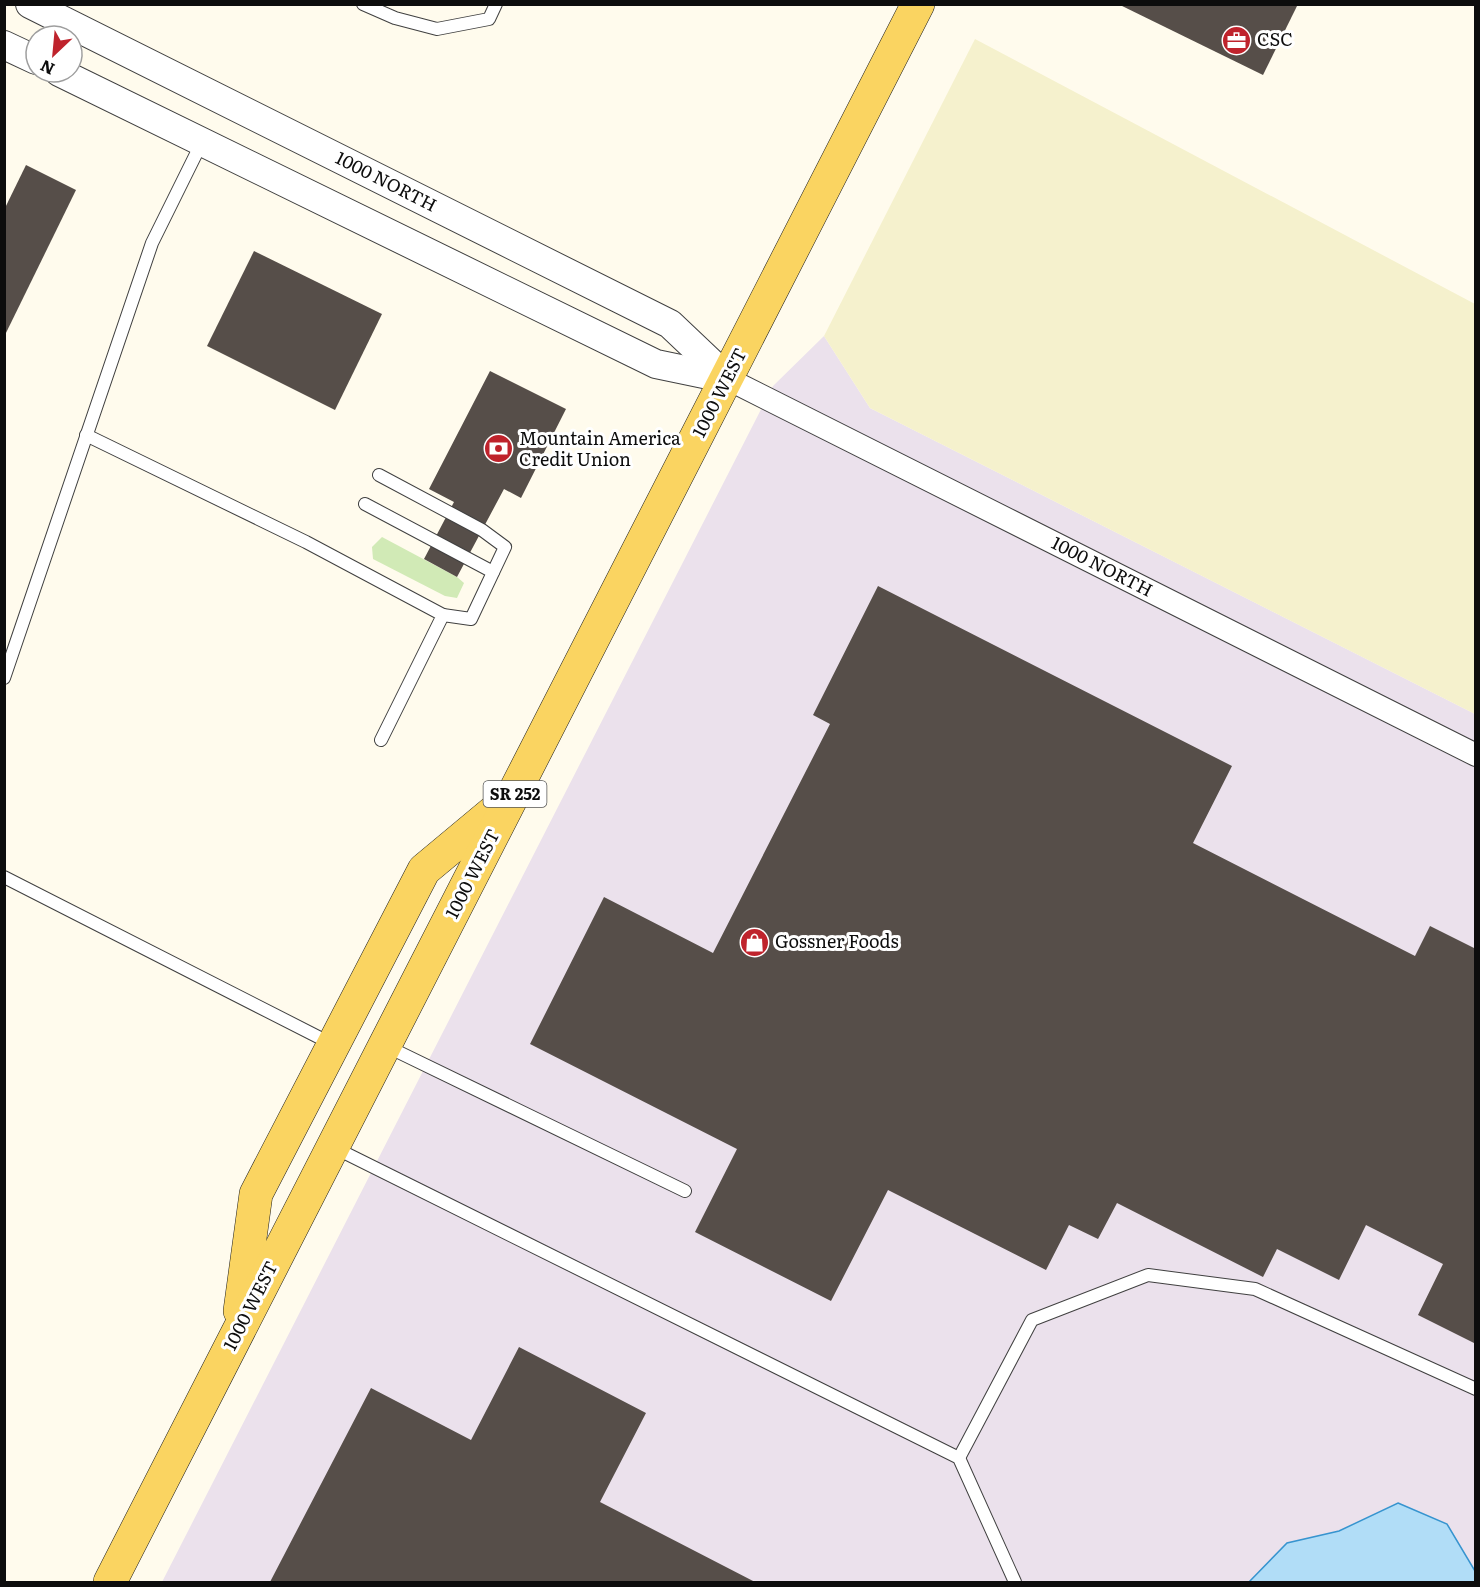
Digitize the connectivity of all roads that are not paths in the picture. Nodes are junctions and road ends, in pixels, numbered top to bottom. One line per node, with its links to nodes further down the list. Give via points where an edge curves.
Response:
1 (30, 4): 9 (street, 1000 NORTH, via 670,324)
2 (363, 4): 3 (lane, via 395,18 437,29 489,19)
3 (496, 4)
4 (918, 4): 9 (main road, 1000 WEST / SR 252)
5 (4, 45): 6 (street)
6 (24, 54)
7 (83, 84): 8 (street, 1000 NORTH)
8 (201, 144): 9 (street, 1000 NORTH, via 656,364); 10 (lane, via 152,243)
9 (728, 379): 17 (street, 1000 NORTH); 18 (main road, 1000 WEST / SR 252)
10 (86, 435): 14 (lane, via 306,542); 15 (lane)
11 (380, 475): 13 (lane, via 482,530 505,547)
12 (365, 504): 13 (lane)
13 (493, 572): 14 (lane, via 471,619)
14 (443, 615): 16 (lane)
15 (4, 678)
16 (381, 740)
17 (1476, 755)
18 (514, 795): 20 (main road, via 424,870); 21 (main road, 1000 WEST / SR 252)
19 (4, 877): 20 (lane)
20 (334, 1045): 24 (main road, via 256,1194)
21 (385, 1045): 22 (main road, 1000 WEST / SR 252); 23 (lane)
22 (332, 1147): 24 (main road, 1000 WEST / SR 252); 26 (lane)
23 (685, 1191)
24 (236, 1336): 27 (main road, 1000 WEST / SR 252)
25 (1476, 1389): 26 (lane, via 1255,1289 1149,1275 1032,1320)
26 (959, 1458): 28 (lane)
27 (110, 1582)
28 (1015, 1582)

